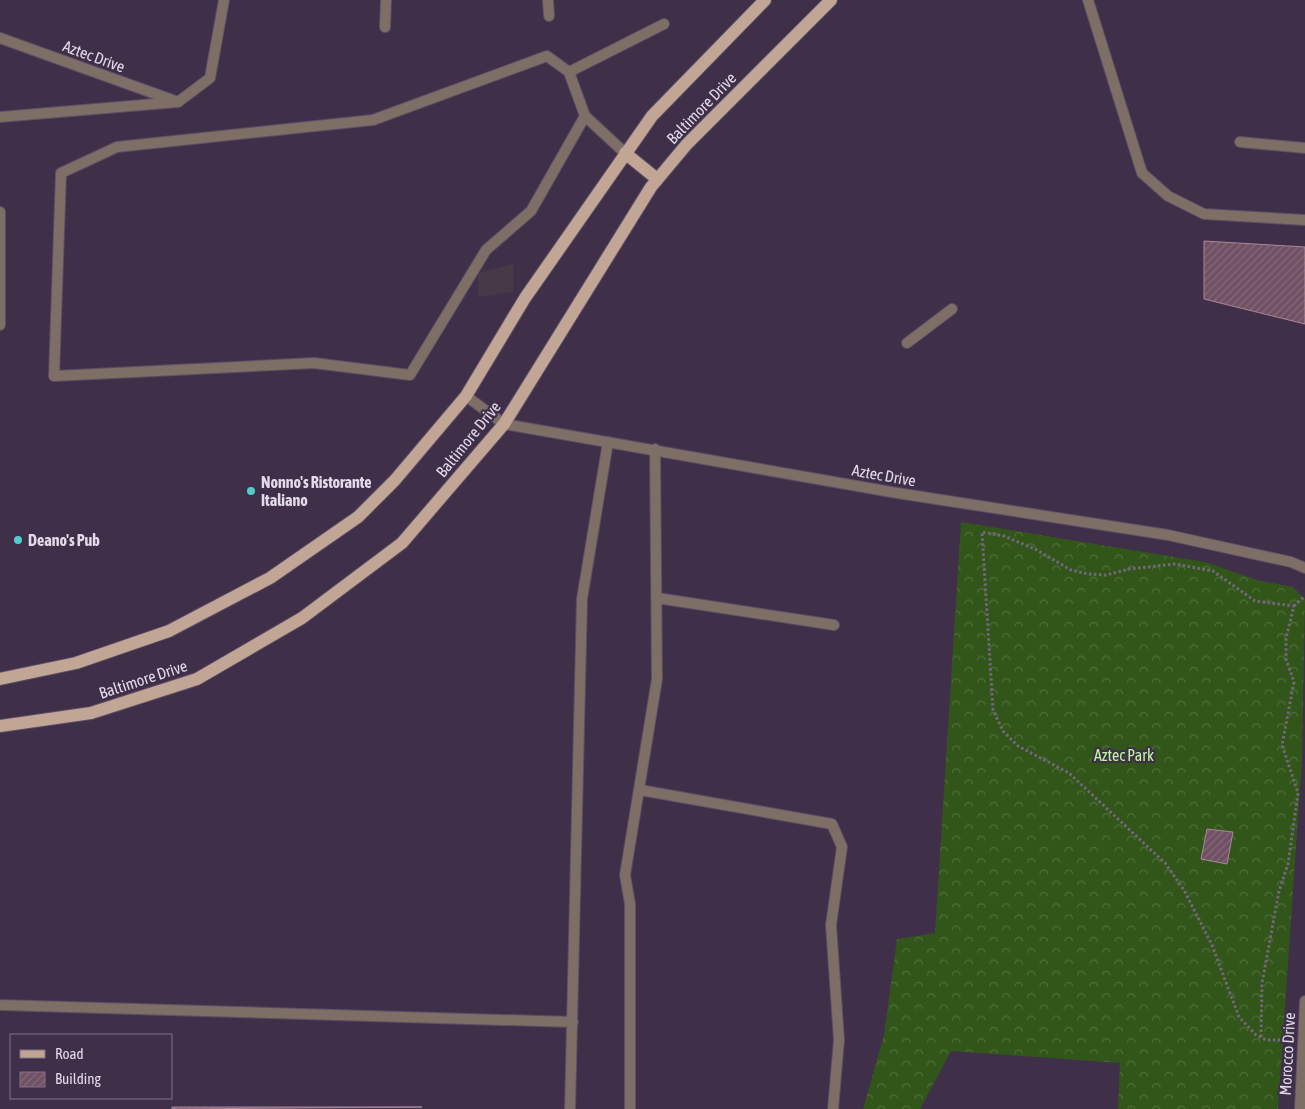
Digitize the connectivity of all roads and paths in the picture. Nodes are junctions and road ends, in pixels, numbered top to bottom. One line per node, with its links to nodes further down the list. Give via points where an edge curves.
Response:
1 (224, 0): 12 (street, via 210,78)
2 (386, 0): 9 (street)
3 (548, 0): 7 (street)
4 (765, 0): 17 (main road, Baltimore Drive, via 652,116)
5 (830, 0): 18 (main road, Baltimore Drive, via 687,144)
6 (1088, 0): 20 (street, via 1142,173 1168,196 1204,214)
7 (549, 16)
8 (664, 24): 11 (street)
9 (385, 27)
10 (0, 38): 12 (street, Aztec Drive)
11 (569, 72): 13 (street); 13 (street, via 547,56 373,120 117,147 61,173 54,376 314,362 410,375 486,250 531,211)
12 (178, 102): 14 (street)
13 (585, 116): 17 (street)
14 (0, 117)
15 (1240, 142): 16 (street)
16 (1305, 148)
17 (625, 153): 18 (main road); 24 (main road, Baltimore Drive, via 525,298)
18 (658, 179): 25 (main road, Baltimore Drive)
19 (0, 212): 22 (street)
20 (1305, 220)
21 (952, 308): 23 (street)
22 (0, 325)
23 (908, 343)
24 (466, 396): 25 (street, Aztec Drive); 33 (main road, Baltimore Drive, via 395,480 358,517 270,578 169,631 76,663)
25 (504, 424): 26 (street, Aztec Drive); 34 (main road, Baltimore Drive, via 402,543 302,618 197,679 91,713)
26 (608, 442): 27 (street, Aztec Drive); 38 (street, via 582,598)
27 (655, 449): 28 (street, Aztec Drive, via 897,493 1168,534); 30 (street)
28 (1305, 568)
29 (1305, 596): 31 (path)
30 (657, 598): 32 (street); 35 (street, via 657,679)
31 (1294, 606): 39 (path, via 1286,638 1286,659 1294,682 1282,745 1298,793 1288,864 1279,891 1262,983); 39 (path, via 1255,601 1213,571 1175,564 1106,575 1079,572 1004,536 982,532 993,710 1003,730 1018,746 1069,773 1165,863 1184,890 1212,945 1239,1017)
32 (834, 625)
33 (0, 679)
34 (0, 726)
35 (640, 790): 42 (street, via 625,875 630,904); 43 (street, via 832,824 842,847 831,925 839,1040)
36 (1305, 1001): 40 (street, Morocco Drive)
37 (0, 1004): 38 (street)
38 (573, 1022): 41 (street)
39 (1261, 1037): 40 (path, via 1266,1040)
40 (1303, 1040): 44 (street, Morocco Drive)
41 (570, 1109)
42 (630, 1109)
43 (833, 1109)
44 (1300, 1109)

